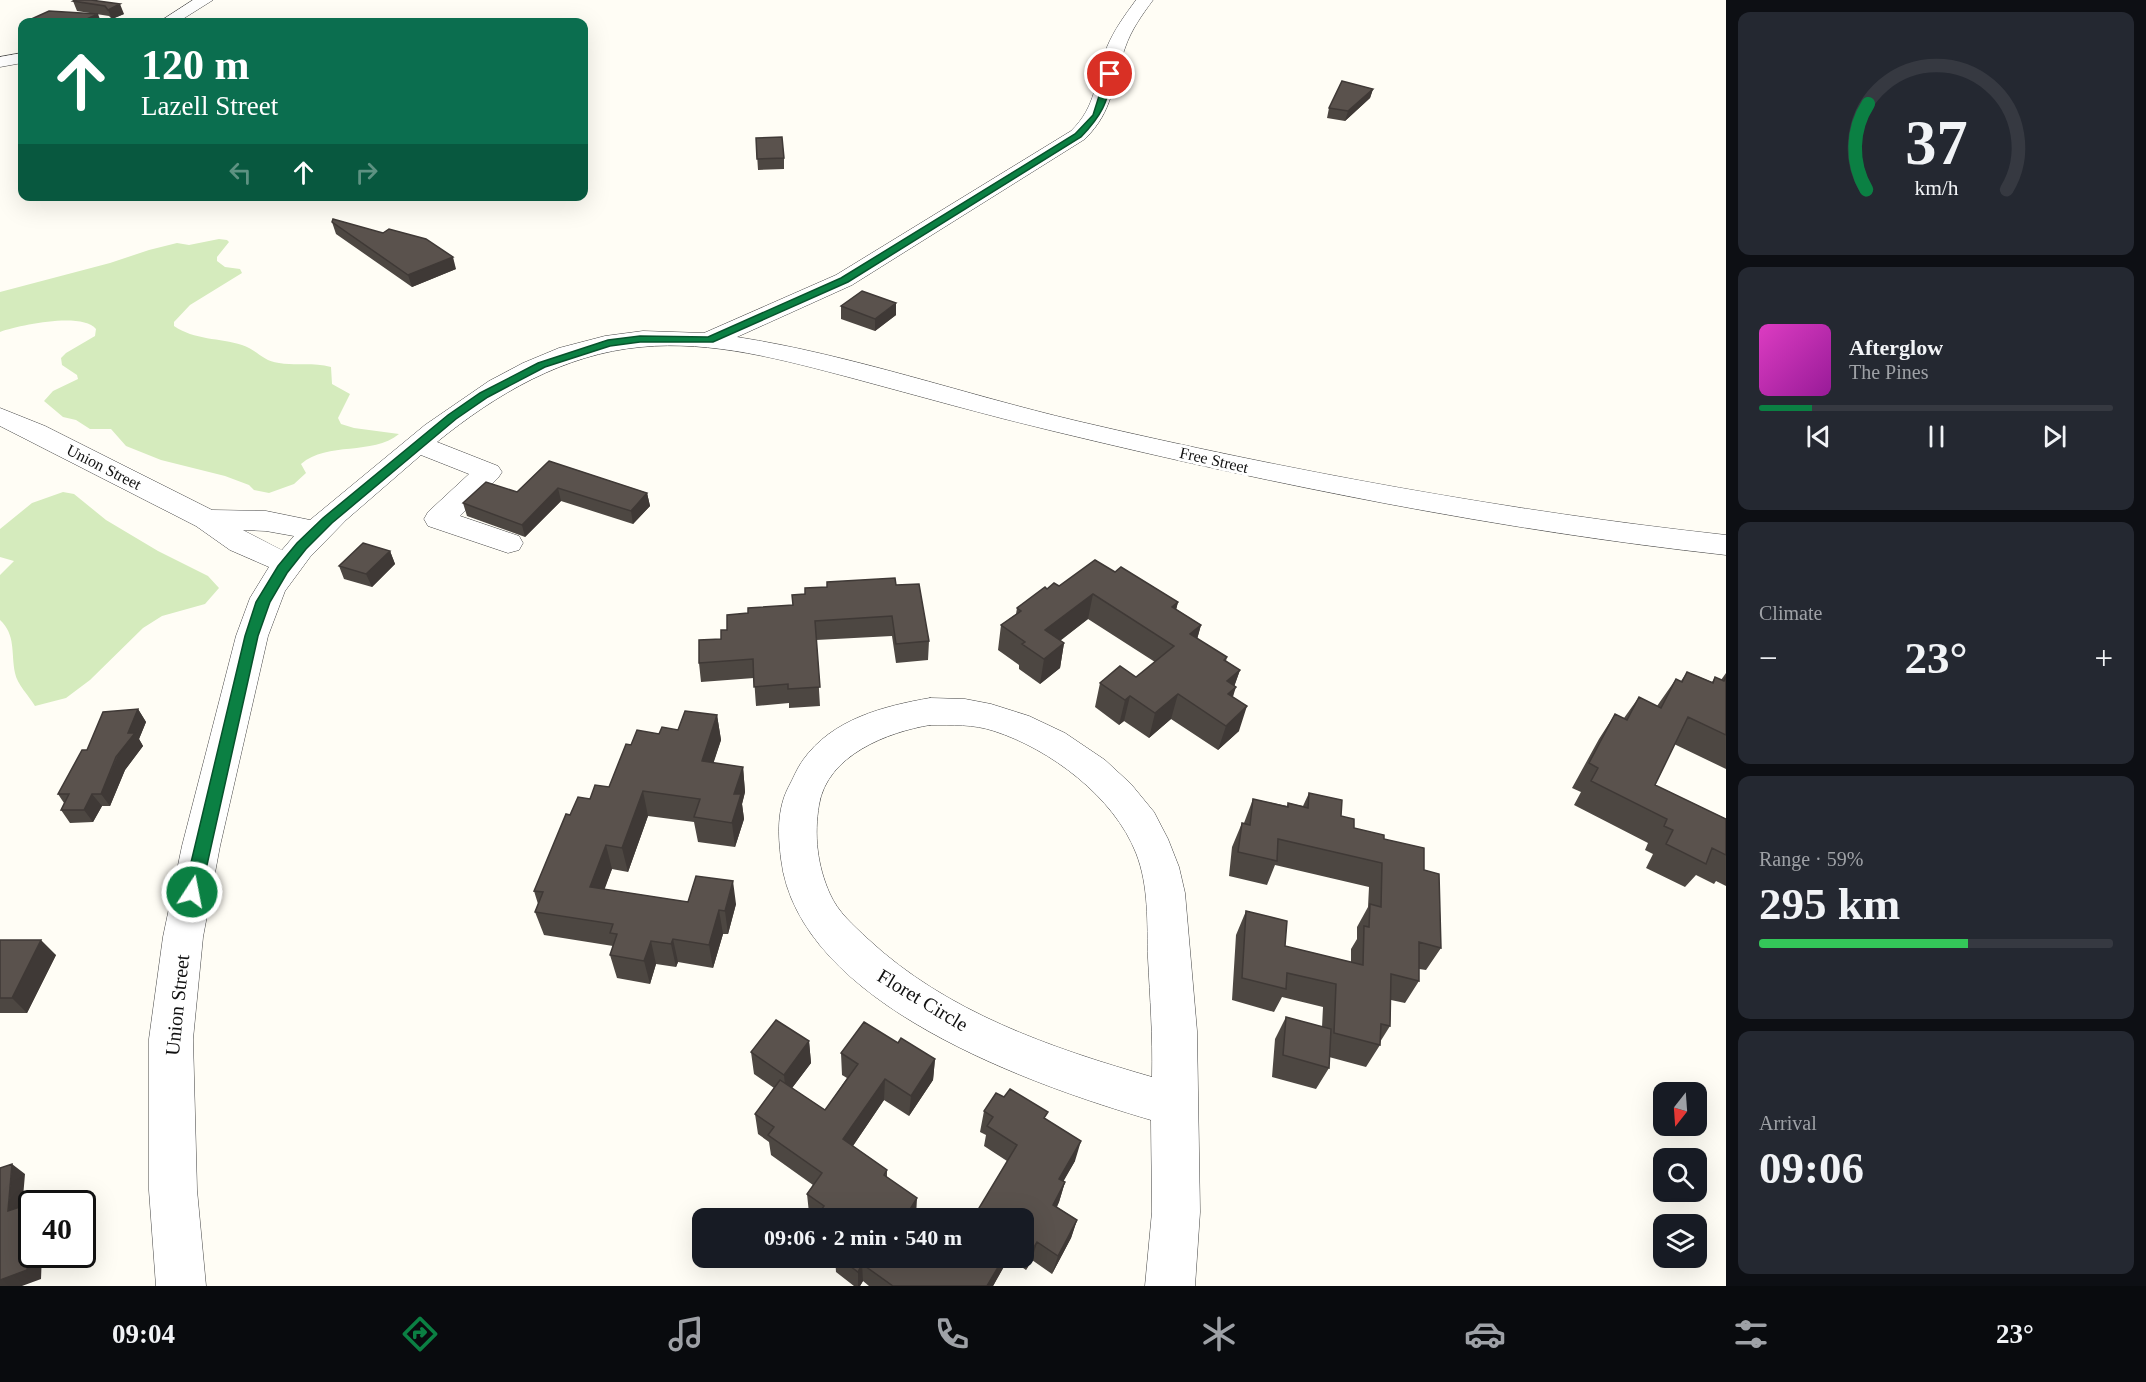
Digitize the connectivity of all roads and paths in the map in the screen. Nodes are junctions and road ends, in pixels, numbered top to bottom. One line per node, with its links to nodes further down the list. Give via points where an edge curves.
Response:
1 (206, 0): 3 (street)
2 (1145, 0): 6 (street, via 1117,48 1096,116 1078,135 844,280)
3 (174, 18)
4 (18, 59): 5 (street)
5 (0, 62)
6 (710, 340): 8 (street, Free Street, via 640,339 581,350 506,382); 12 (street, Free Street, via 780,352 1045,421 1293,478 1521,519)
7 (0, 416): 9 (street, Union Street)
8 (418, 444): 10 (street, Free Street); 11 (street, via 488,472 439,519)
9 (207, 519): 10 (street, Union Street, via 266,522); 13 (street, Union Street, via 241,543)
10 (316, 531): 13 (street, Union Street)
11 (508, 543)
12 (1726, 545)
13 (289, 562): 15 (street, Union Street, via 263,602 252,636 183,937 171,1039 170,1106 172,1190)
14 (1174, 1105): 14 (street, Floret Circle, via 1174,1028 1164,891 1156,855 1139,822 1112,788 1046,738 1005,720 966,712 927,711 896,717 837,746 812,772 798,806 796,847 809,897 834,933 879,975 916,1001 965,1027 1025,1057 1090,1082); 16 (street, Floret Circle, via 1176,1202)
15 (181, 1286)
16 (1170, 1286)

